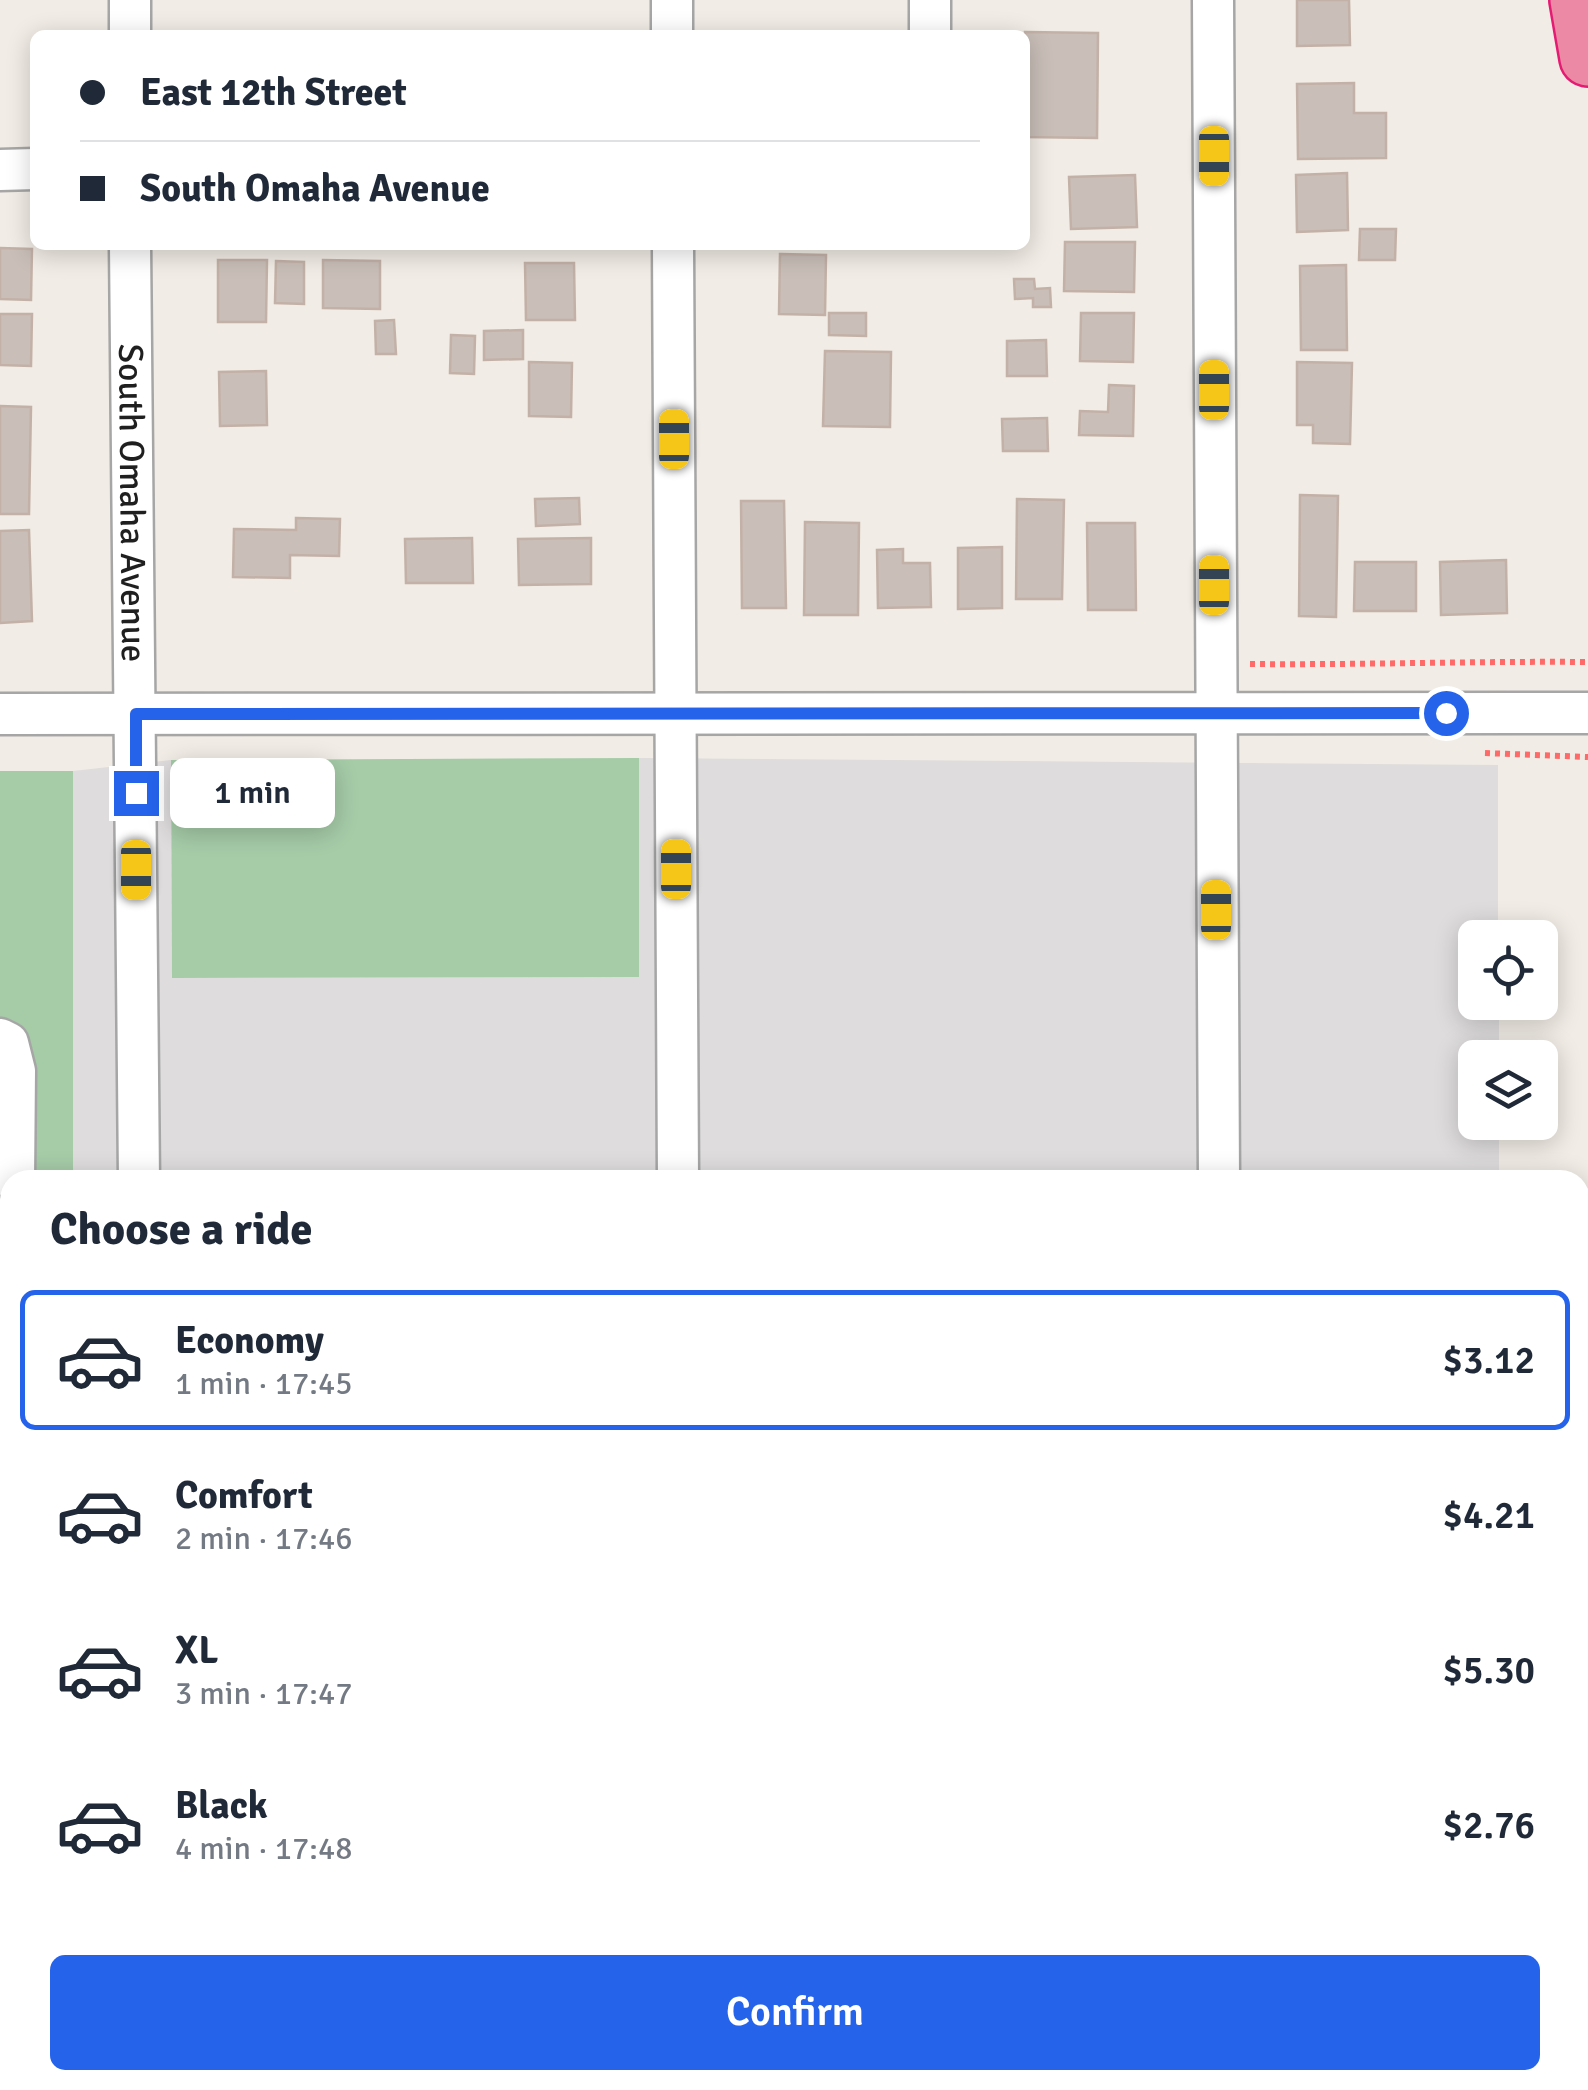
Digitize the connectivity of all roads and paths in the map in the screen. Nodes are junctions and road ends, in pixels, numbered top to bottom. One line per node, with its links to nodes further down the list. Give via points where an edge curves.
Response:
1 (130, 0): 6 (street)
2 (672, 0): 7 (street)
3 (930, 0): 8 (street)
4 (1213, 0): 15 (street)
5 (1578, 0): 9 (highway)
6 (130, 30)
7 (672, 30)
8 (930, 30)
9 (1588, 58)
10 (30, 169): 11 (street)
11 (0, 170)
12 (130, 250): 20 (street, South Omaha Avenue)
13 (673, 250): 16 (street)
14 (1588, 662): 15 (path)
15 (1215, 663): 17 (street)
16 (676, 711): 17 (street); 20 (street); 26 (street)
17 (1215, 713): 18 (street); 27 (street)
18 (1575, 713)
19 (0, 714): 20 (street)
20 (136, 714): 25 (street, South Omaha Avenue)
21 (1567, 756): 22 (path)
22 (1588, 757)
23 (0, 1039): 24 (street, via 8,1043 15,1071)
24 (14, 1170)
25 (139, 1170)
26 (678, 1170)
27 (1218, 1170)

